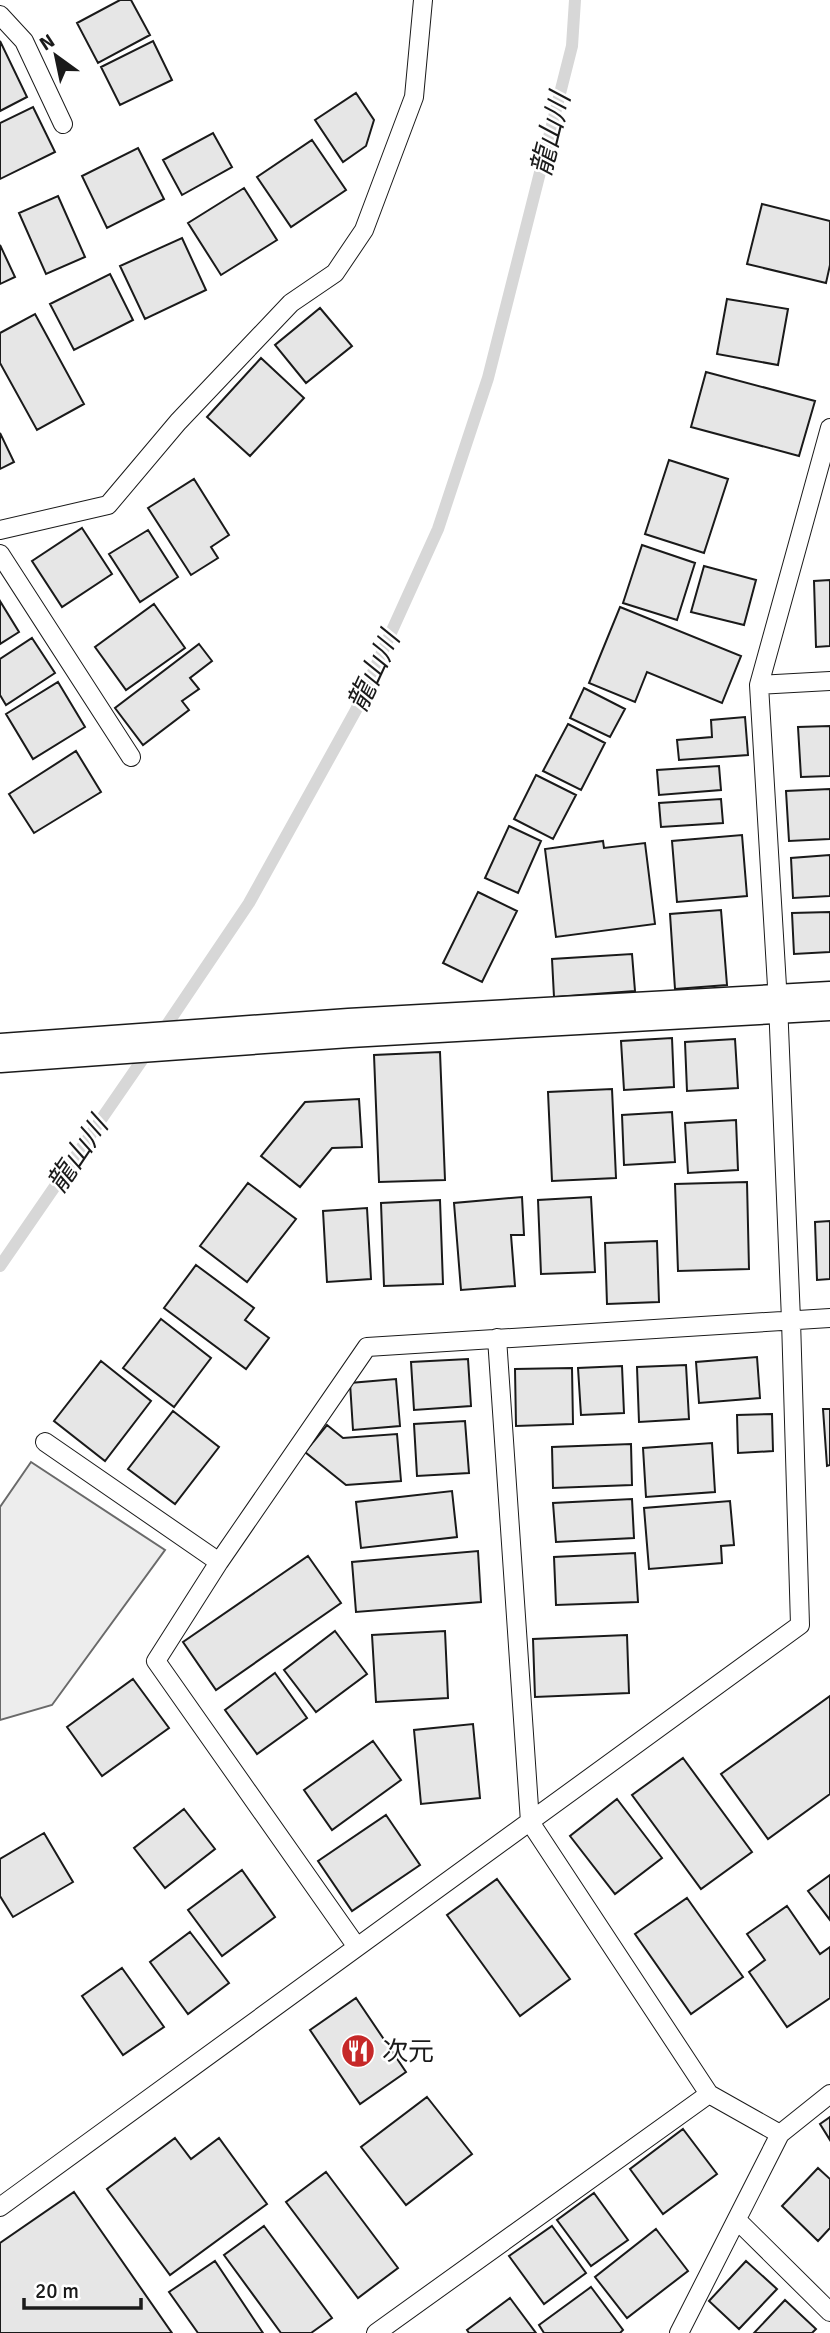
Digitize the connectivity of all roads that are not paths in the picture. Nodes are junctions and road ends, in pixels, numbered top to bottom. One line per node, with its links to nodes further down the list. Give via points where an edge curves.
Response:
1 (424, 0): 5 (lane, via 414,97 364,230 335,273 291,303 178,422 108,505)
2 (0, 15): 3 (lane, via 23,41)
3 (63, 124)
4 (830, 428): 8 (lane)
5 (0, 530)
6 (0, 554): 9 (lane)
7 (830, 681): 8 (lane)
8 (760, 685): 11 (lane)
9 (131, 757)
10 (830, 1001): 11 (street)
11 (778, 1003): 12 (street); 14 (lane)
12 (0, 1054)
13 (830, 1318): 14 (lane)
14 (791, 1320): 15 (lane); 18 (lane, via 800,1625)
15 (497, 1338): 17 (lane, via 367,1347); 18 (lane)
16 (45, 1442): 17 (lane)
17 (219, 1562): 19 (lane, via 156,1661)
18 (530, 1822): 19 (lane); 20 (lane)
19 (357, 1947): 23 (lane)
20 (709, 2094): 22 (lane); 26 (lane)
21 (830, 2094): 22 (lane)
22 (780, 2134): 24 (lane)
23 (0, 2207)
24 (737, 2220): 25 (lane); 27 (lane)
25 (830, 2312)
26 (376, 2333)
27 (679, 2333)

